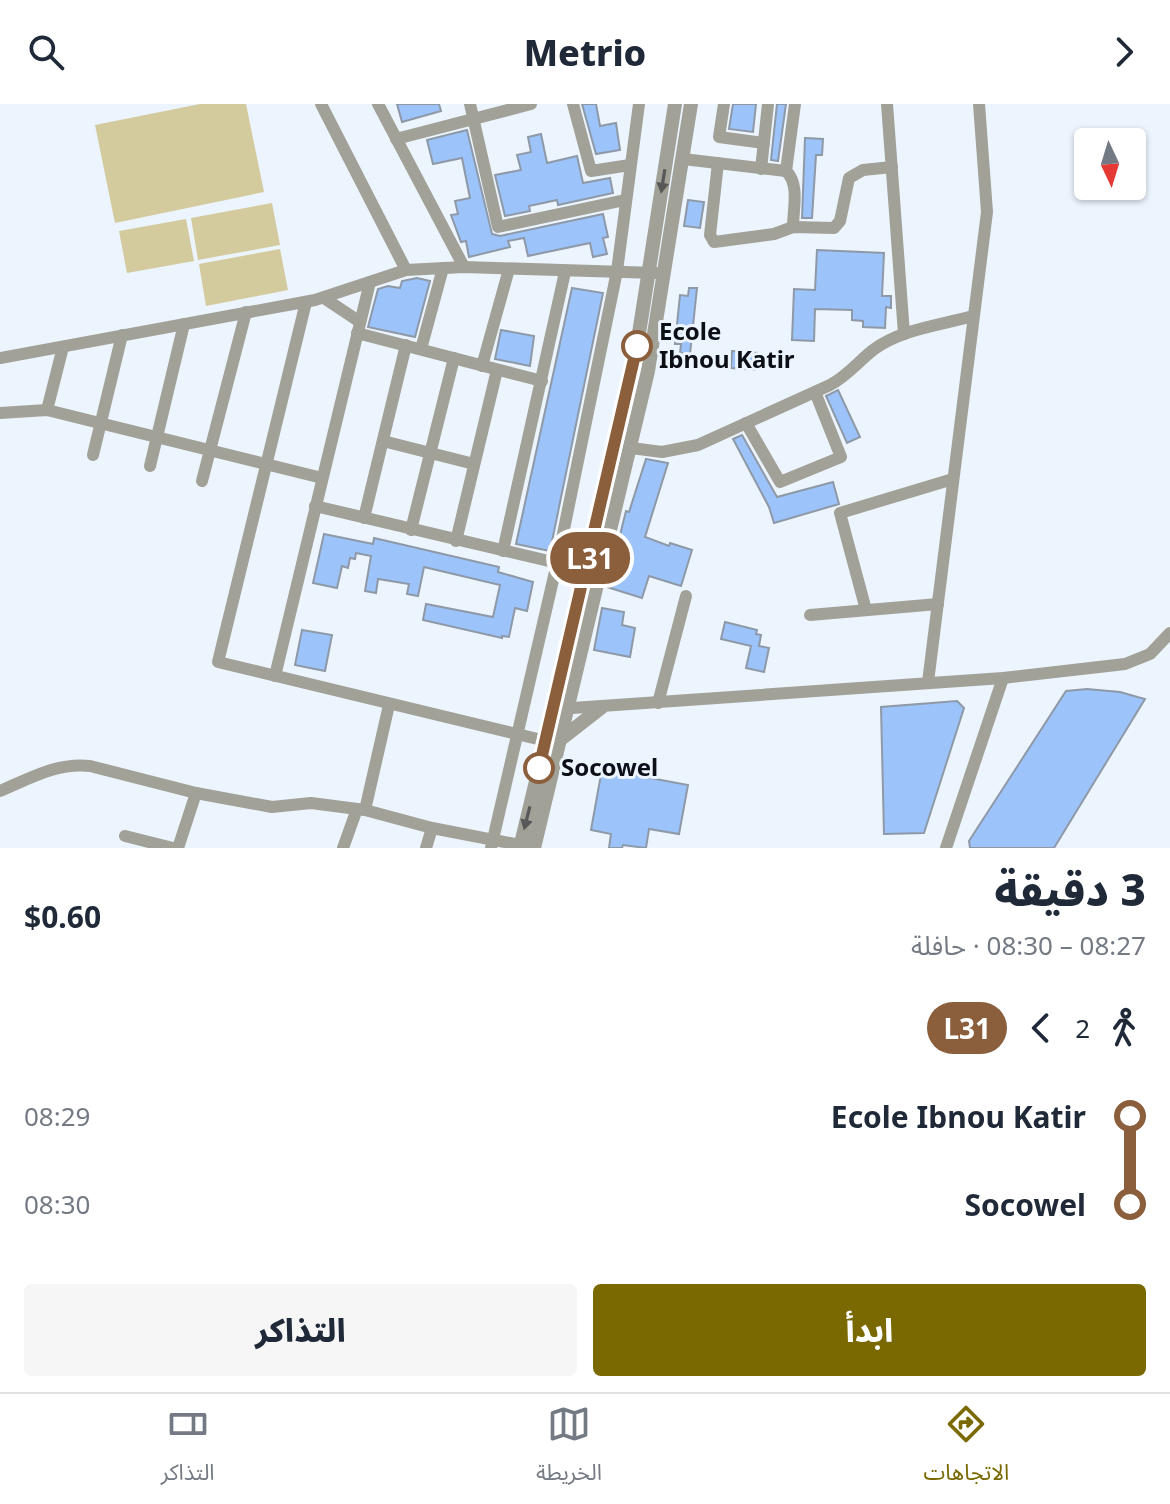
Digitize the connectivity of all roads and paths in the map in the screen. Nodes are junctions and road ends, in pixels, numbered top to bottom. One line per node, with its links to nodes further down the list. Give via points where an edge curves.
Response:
1 (321, 104): 28 (street)
2 (378, 104): 15 (street)
3 (470, 104): 14 (street)
4 (531, 104): 14 (street)
5 (573, 104): 19 (street, via 591,171)
6 (639, 104): 19 (street)
7 (675, 104): 31 (street, one-way to 31)
8 (691, 104): 17 (street)
9 (724, 104): 16 (street, via 719,137)
10 (768, 104): 16 (street)
11 (795, 104): 22 (street)
12 (887, 104): 20 (street)
13 (979, 104): 36 (street, via 987,212)
14 (473, 118): 15 (street); 23 (street, via 499,227)
15 (396, 139): 25 (street)
16 (764, 143): 21 (street)
17 (683, 159): 18 (street); 31 (street)
18 (718, 163): 21 (street); 24 (street, via 712,240)
19 (630, 165): 23 (street)
20 (892, 167): 24 (street, via 863,170 849,178 834,228); 39 (street)
21 (761, 169): 22 (street)
22 (786, 171): 24 (street, via 794,182)
23 (625, 200): 29 (street)
24 (793, 227)
25 (464, 267): 26 (street); 27 (street)
26 (443, 268): 28 (street); 43 (street)
27 (509, 269): 30 (street); 46 (street)
28 (406, 270): 32 (street)
29 (617, 271): 30 (street); 31 (street); 71 (street)
30 (565, 272): 48 (street)
31 (656, 273): 56 (street, via 648,371); 72 (street)
32 (370, 282): 33 (street); 38 (street)
33 (324, 298): 34 (street); 38 (street)
34 (306, 302): 35 (street); 60 (street)
35 (246, 312): 37 (street); 57 (street)
36 (973, 316): 39 (street); 64 (street)
37 (184, 324): 40 (street); 54 (street)
38 (358, 328): 41 (street); 63 (street)
39 (904, 334): 49 (street)
40 (122, 335): 42 (street); 52 (street)
41 (406, 345): 43 (street); 55 (street)
42 (63, 347): 44 (street); 50 (street)
43 (421, 349): 45 (street)
44 (0, 358)
45 (454, 358): 46 (street); 58 (street)
46 (482, 366): 47 (street)
47 (497, 370): 48 (street); 61 (street)
48 (542, 381): 70 (street)
49 (815, 392): 53 (street); 53 (street, via 841,457 780,482)
50 (47, 410): 51 (street); 52 (street)
51 (0, 413)
52 (100, 423): 54 (street); 59 (street)
53 (746, 423): 56 (street, via 678,451)
54 (157, 436): 57 (street); 62 (street)
55 (383, 441): 58 (street); 67 (street)
56 (631, 448): 84 (street)
57 (210, 449): 60 (street); 65 (street)
58 (431, 453): 61 (street); 68 (street)
59 (93, 455)
60 (265, 462): 63 (street); 78 (street, via 217,660)
61 (474, 464): 69 (street)
62 (150, 466)
63 (322, 478): 66 (street)
64 (953, 479): 74 (street); 75 (street, via 840,513)
65 (202, 481)
66 (315, 506): 67 (street); 78 (street)
67 (364, 518): 68 (street)
68 (411, 530): 69 (street)
69 (456, 541): 70 (street)
70 (503, 551): 71 (street)
71 (557, 563): 72 (street); 85 (street)
72 (587, 570): 84 (street)
73 (686, 596): 81 (street)
74 (938, 604): 75 (street); 80 (street)
75 (866, 610): 76 (street)
76 (810, 615)
77 (1170, 633): 79 (street, via 1137,661)
78 (275, 676): 82 (street)
79 (1003, 678): 80 (street); 97 (street)
80 (928, 682): 81 (street)
81 (658, 703): 83 (street)
82 (389, 705): 85 (street); 89 (street)
83 (602, 707): 84 (street); 86 (street)
84 (560, 709): 86 (street)
85 (515, 734): 86 (street); 92 (street)
86 (553, 740): 93 (street)
87 (0, 791): 88 (street, via 76,764)
88 (196, 793): 89 (street, via 272,807 311,803); 94 (street)
89 (361, 810): 90 (street); 95 (street)
90 (432, 828): 92 (street); 96 (street)
91 (125, 836): 94 (street)
92 (492, 844): 93 (street)
93 (525, 847)
94 (175, 848)
95 (343, 848)
96 (426, 848)
97 (946, 848)

